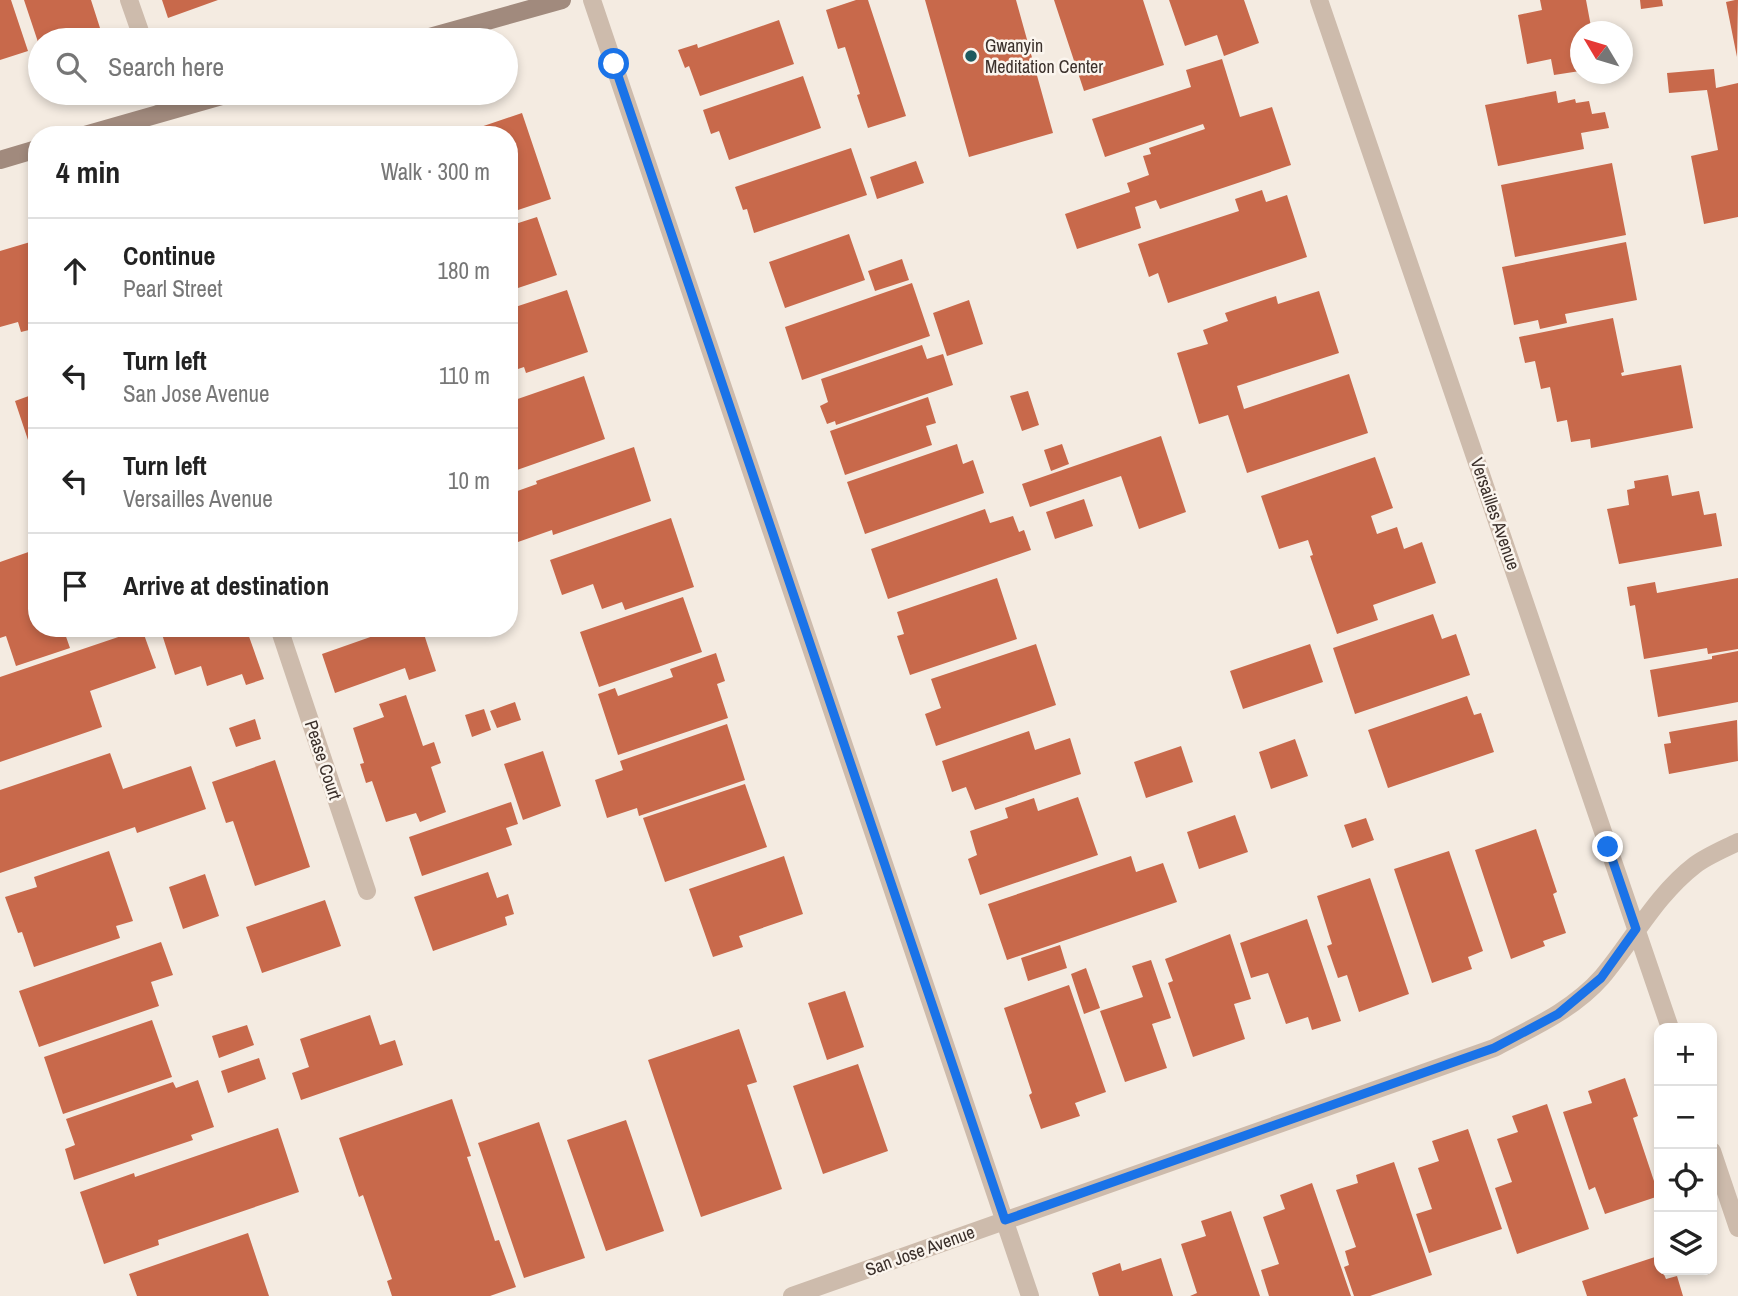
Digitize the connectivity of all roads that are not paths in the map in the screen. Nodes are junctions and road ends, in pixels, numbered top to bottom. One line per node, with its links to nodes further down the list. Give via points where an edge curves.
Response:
1 (129, 0): 5 (street)
2 (562, 0): 6 (main road)
3 (592, 0): 19 (street)
4 (1319, 0): 16 (street, Versailles Avenue)
5 (139, 28)
6 (462, 28)
7 (164, 105): 9 (street)
8 (188, 105): 9 (main road)
9 (166, 111): 10 (main road)
10 (126, 126)
11 (28, 152): 12 (main road)
12 (0, 160)
13 (282, 637): 15 (street, Pease Court)
14 (1738, 842): 16 (street, San Jose Avenue, via 1696,864)
15 (367, 891)
16 (1636, 929): 17 (street, Versailles Avenue); 19 (street, San Jose Avenue, via 1601,978 1558,1014 1494,1048)
17 (1668, 1023)
18 (1717, 1166): 20 (street)
19 (1005, 1220): 21 (street, San Jose Avenue); 22 (street)
20 (1738, 1228)
21 (792, 1296)
22 (1030, 1296)

